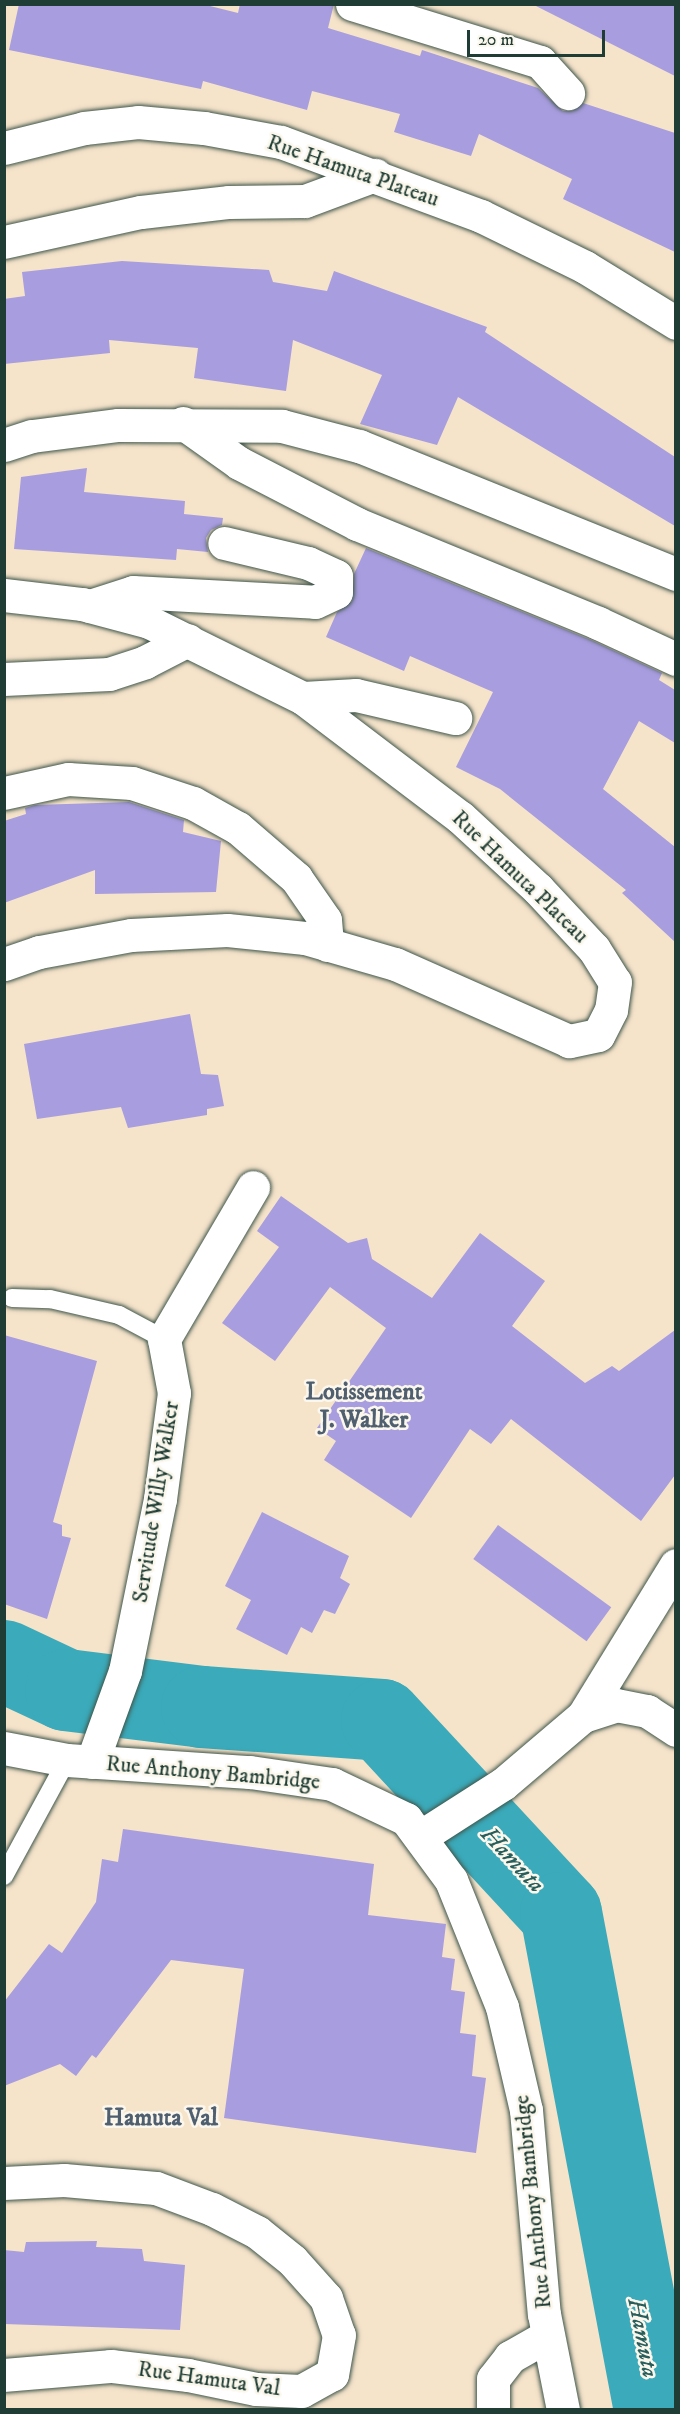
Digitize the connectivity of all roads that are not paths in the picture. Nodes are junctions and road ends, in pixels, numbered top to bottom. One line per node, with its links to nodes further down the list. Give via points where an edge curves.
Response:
1 (352, 4): 2 (street, via 540,62)
2 (568, 93)
3 (4, 148): 4 (street, Rue Hamuta Plateau, via 84,128 138,122 204,128 281,142)
4 (375, 175): 5 (street, via 305,201 229,202 141,212); 6 (street, Rue Hamuta Plateau, via 481,216 585,267)
5 (4, 242)
6 (675, 323)
7 (183, 423): 8 (street, via 118,425 32,436); 10 (street, via 282,426 359,446); 14 (street, via 239,463 357,524 598,622)
8 (4, 445)
9 (224, 543): 12 (street, via 308,563 336,576 336,592 315,602 133,592)
10 (675, 574)
11 (4, 595): 12 (street, Rue Hamuta Plateau)
12 (90, 606): 13 (street, Rue Hamuta Plateau, via 149,622)
13 (188, 640): 15 (street, via 145,662 109,674); 16 (street, Rue Hamuta Plateau)
14 (675, 659)
15 (4, 679)
16 (303, 698): 17 (street, via 356,694); 19 (street, Rue Hamuta Plateau, via 460,817 538,889 594,949 615,982 611,1010 598,1035 569,1041 395,963)
17 (455, 718)
18 (4, 793): 19 (street, via 68,779 132,783 193,803 238,828 296,878 325,920)
19 (327, 945): 20 (street, Rue Hamuta Plateau, via 305,938 227,930 143,934 39,952)
20 (4, 963)
21 (253, 1187): 23 (street)
22 (12, 1298): 23 (lane, via 50,1299 119,1315)
23 (165, 1339): 28 (street, Servitude Willy Walker, via 174,1392 158,1510 126,1671)
24 (675, 1565): 25 (street)
25 (584, 1716): 26 (street, via 616,1705 647,1711); 29 (street, via 503,1784)
26 (675, 1730)
27 (4, 1748): 28 (street, Rue Anthony Bambridge)
28 (87, 1752): 29 (street, Rue Anthony Bambridge, via 332,1784); 30 (lane)
29 (433, 1829): 32 (street, Rue Anthony Bambridge, via 502,2007 526,2110)
30 (4, 1876)
31 (4, 2183): 33 (street, Rue Hamuta Val, via 64,2180 156,2188 212,2209 256,2232 292,2260 326,2298 339,2335 332,2374 301,2391 256,2389 188,2374 111,2366)
32 (547, 2336): 34 (street, via 510,2357 493,2379); 35 (street, Rue Anthony Bambridge)
33 (4, 2375)
34 (493, 2409)
35 (564, 2409)

